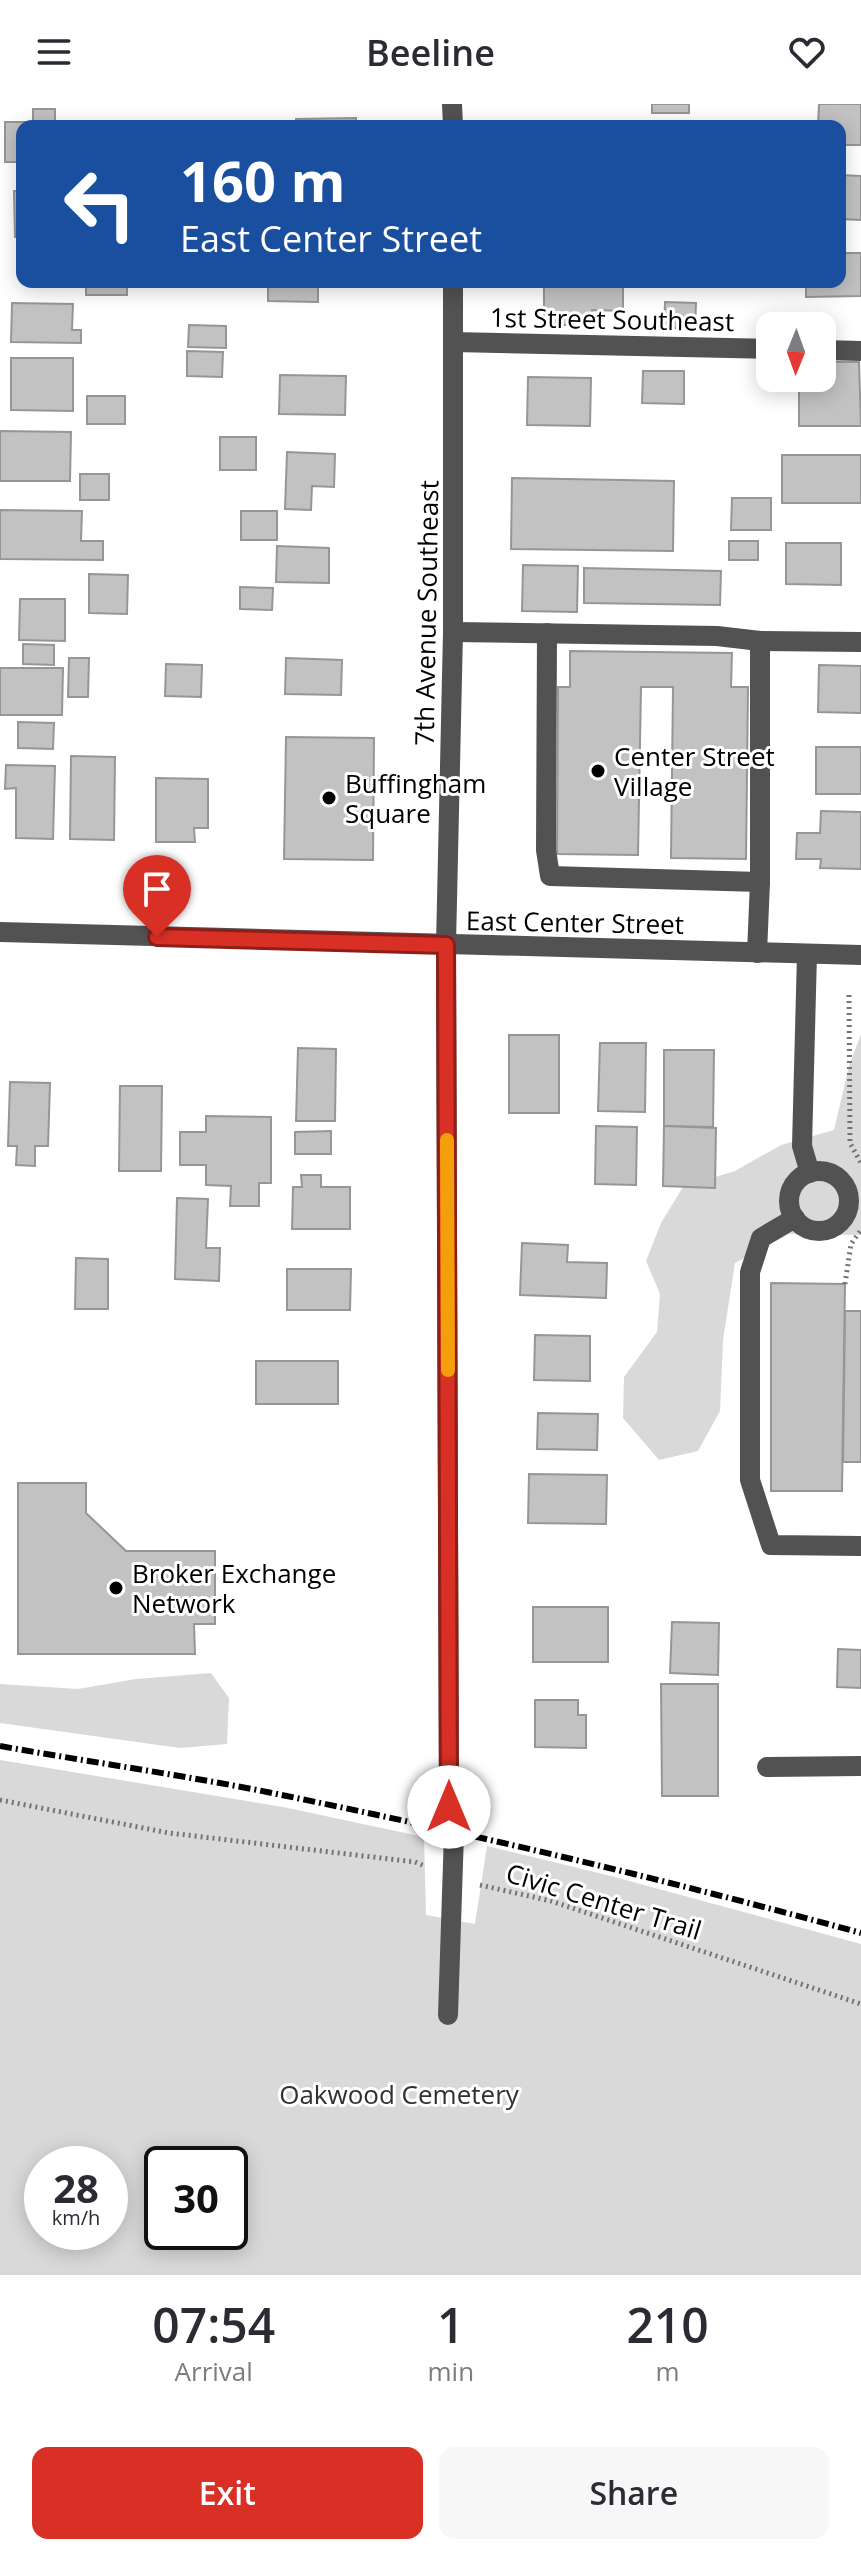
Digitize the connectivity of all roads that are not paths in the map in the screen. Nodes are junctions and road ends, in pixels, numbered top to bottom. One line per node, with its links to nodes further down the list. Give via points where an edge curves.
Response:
1 (453, 288): 2 (street, 7th Avenue Southeast)
2 (453, 342): 3 (street, 1st Street Southeast); 6 (street, 7th Avenue Southeast)
3 (756, 349)
4 (836, 350): 5 (street)
5 (861, 351)
6 (453, 632): 7 (street); 12 (street, 7th Avenue Southeast)
7 (547, 633): 8 (street); 10 (street, via 550,876)
8 (760, 641): 9 (street); 10 (street)
9 (861, 642)
10 (760, 882): 13 (street)
11 (0, 932): 12 (street, East Center Street)
12 (446, 945): 13 (street, East Center Street); 21 (street, 7th Avenue Southeast, via 449,1807 454,1833)
13 (757, 953): 14 (street, East Center Street)
14 (807, 954): 15 (street, East Center Street); 16 (street, via 802,1146)
15 (861, 955)
16 (810, 1173): 17 (street, via 797,1180 789,1198); 17 (street, via 825,1171 841,1180 849,1207 840,1223 822,1230 812,1230)
17 (795, 1218): 18 (street, via 761,1238 750,1272 750,1480 771,1545)
18 (861, 1546)
19 (861, 1766): 20 (street)
20 (767, 1767)
21 (448, 2015)

